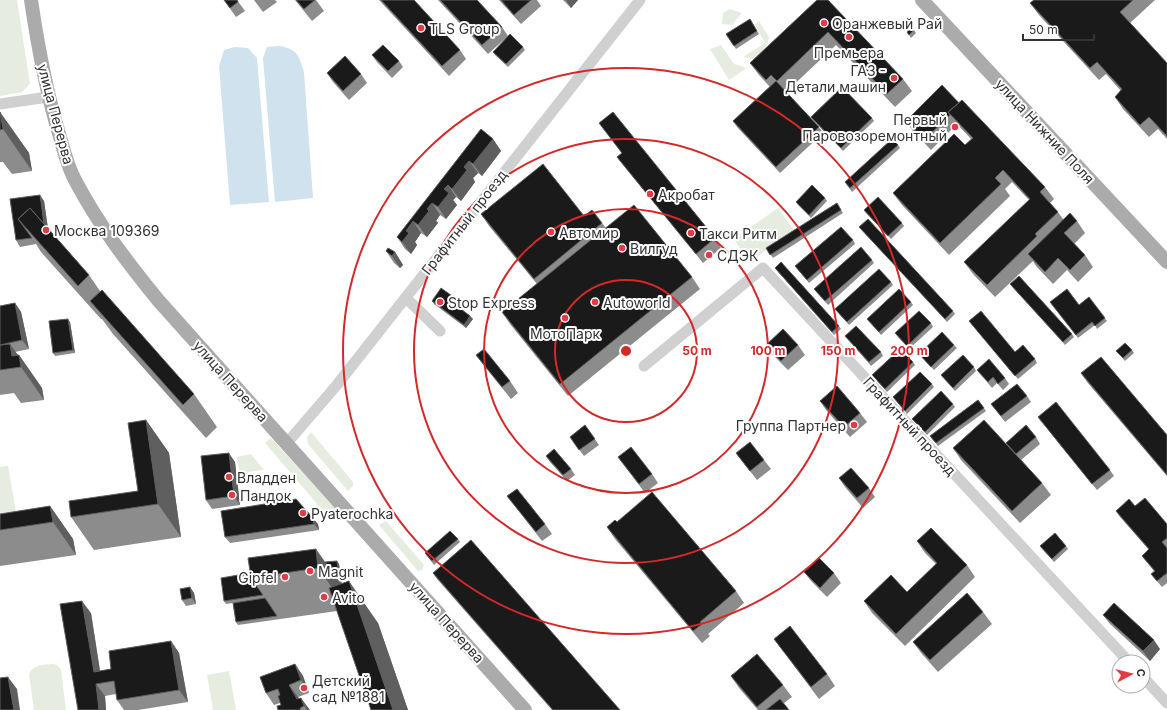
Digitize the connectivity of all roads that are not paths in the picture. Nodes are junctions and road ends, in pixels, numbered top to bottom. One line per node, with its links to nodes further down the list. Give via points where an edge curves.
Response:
1 (31, 0): 4 (main road, улица Перерва)
2 (640, 0): 7 (street, Графитный проезд)
3 (922, 0): 6 (main road, улица Нижние Поля)
4 (48, 98): 5 (street); 10 (main road, улица Перерва, via 75,180 126,260 158,300)
5 (0, 104)
6 (1167, 262)
7 (406, 298): 8 (street); 10 (street, Графитный проезд)
8 (440, 331)
9 (644, 366): 11 (street, Графитный проезд, via 764,268)
10 (287, 443): 14 (main road, улица Перерва)
11 (1122, 654)
12 (1151, 686): 13 (street)
13 (1167, 703)
14 (525, 710)

